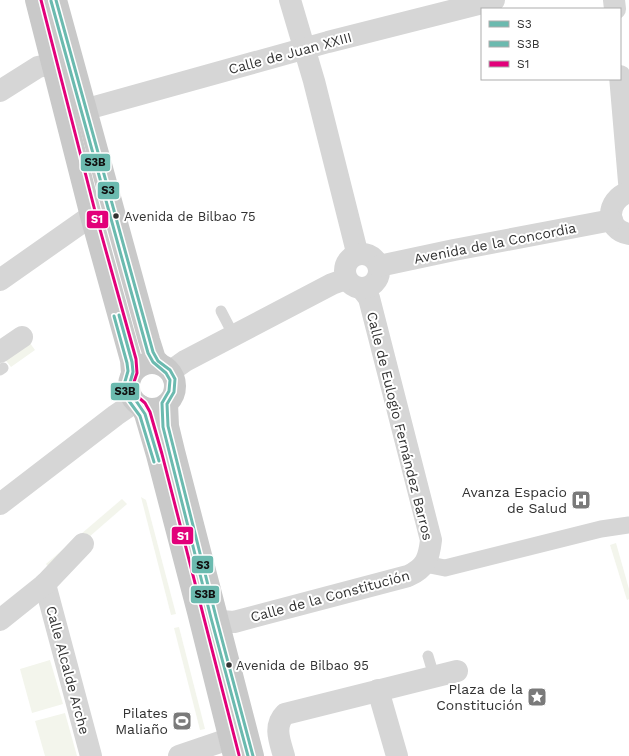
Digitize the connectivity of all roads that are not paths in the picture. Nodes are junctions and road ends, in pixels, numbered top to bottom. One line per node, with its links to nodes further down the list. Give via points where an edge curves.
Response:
1 (36, 0): 6 (main road)
2 (56, 0): 9 (main road)
3 (290, 0): 5 (street)
4 (494, 0): 5 (street, Calle de Juan XXIII)
5 (304, 49): 9 (street, Calle de Juan XXIII); 15 (street, via 356,248)
6 (52, 64): 8 (street, via 38,67); 12 (main road)
7 (620, 80): 10 (street)
8 (0, 91)
9 (87, 109): 23 (main road, via 149,340 155,359)
10 (629, 182)
11 (629, 192): 13 (street, via 614,203)
12 (91, 216): 17 (street); 24 (main road, via 131,360)
13 (612, 220): 14 (street, via 620,230); 16 (street, Avenida de la Concordia)
14 (629, 234)
15 (355, 255): 16 (street, via 367,254); 18 (street, via 346,262 344,273)
16 (379, 266): 18 (street, via 378,277 372,285)
17 (0, 280)
18 (354, 284): 20 (street, via 332,284); 30 (street, Calle de Eulogio Fernández Barros, via 369,298 431,540)
19 (221, 311): 20 (lane)
20 (234, 336): 23 (street, via 185,361)
21 (22, 337): 22 (street)
22 (1, 363)
23 (165, 367): 24 (main road, via 146,363); 26 (main road, via 175,379 176,388)
24 (132, 373): 25 (main road, via 129,391)
25 (138, 404): 26 (main road, via 157,409); 27 (street, via 116,415); 36 (main road, via 148,421)
26 (167, 404): 32 (main road, via 168,426)
27 (0, 504)
28 (629, 525): 30 (street, Calle de la Constitución, via 601,529 446,568)
29 (83, 544): 31 (street)
30 (425, 564): 32 (street, Calle de la Constitución, via 420,570 408,576 325,599 234,622)
31 (45, 584): 33 (street); 37 (street, Calle Alcalde Arche)
32 (216, 618): 39 (main road)
33 (0, 620)
34 (457, 670): 35 (street, via 431,666)
35 (378, 690): 40 (street, via 285,714 278,729); 41 (street)
36 (231, 748): 38 (street)
37 (91, 756)
38 (179, 756)
39 (253, 756)
40 (284, 756)
41 (397, 756)

